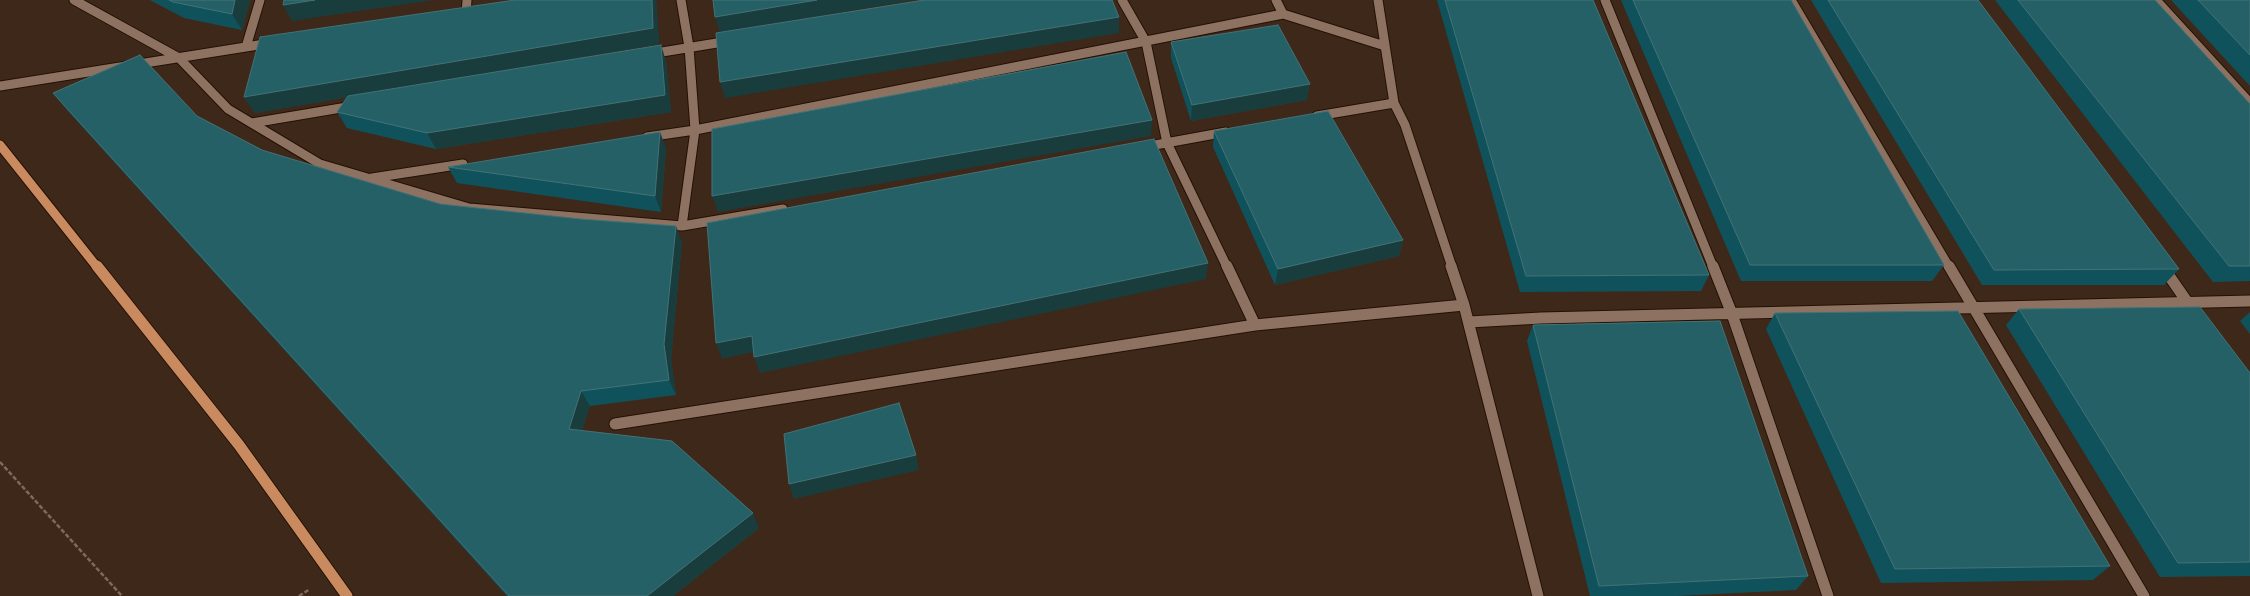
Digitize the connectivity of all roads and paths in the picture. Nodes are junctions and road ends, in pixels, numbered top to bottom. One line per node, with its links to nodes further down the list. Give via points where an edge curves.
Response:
1 (74, 0): 20 (street)
2 (260, 0): 17 (street)
3 (467, 0): 11 (street)
4 (681, 0): 18 (street)
5 (1122, 0): 15 (street)
6 (1276, 0): 12 (street)
7 (1378, 0): 16 (street)
8 (1605, 0): 42 (street)
9 (1792, 0): 41 (street)
10 (2156, 0): 23 (street)
11 (466, 14)
12 (1283, 14): 15 (street); 16 (street)
13 (736, 40): 18 (street)
14 (277, 42): 17 (street)
15 (1146, 42): 27 (street); 30 (street)
16 (1385, 46): 22 (street)
17 (246, 47): 20 (street)
18 (689, 47): 19 (street); 27 (street)
19 (642, 55)
20 (179, 58): 21 (street); 26 (street, via 228,109)
21 (0, 86)
22 (1394, 103): 25 (street); 40 (street, via 1405,125)
23 (2250, 103)
24 (362, 104): 26 (street)
25 (1308, 118)
26 (252, 124): 34 (street, via 320,164)
27 (696, 130): 29 (street); 36 (street)
28 (1237, 130): 30 (street)
29 (641, 138)
30 (1167, 143): 32 (street); 45 (street)
31 (0, 145): 49 (main road, via 239,445)
32 (1137, 148)
33 (470, 163): 34 (street)
34 (368, 178): 36 (street, via 469,208)
35 (791, 208): 36 (street)
36 (682, 226)
37 (2156, 258): 39 (street)
38 (2250, 301): 39 (street)
39 (2188, 303): 41 (street); 43 (street)
40 (1464, 305): 44 (street); 45 (street)
41 (1974, 308): 42 (street); 52 (street)
42 (1732, 314): 44 (street); 51 (street)
43 (2197, 315)
44 (1469, 322): 50 (street)
45 (1255, 325): 46 (street)
46 (616, 424)
47 (0, 462): 48 (path)
48 (122, 596)
49 (347, 596)
50 (1538, 596)
51 (1828, 596)
52 (2144, 596)

